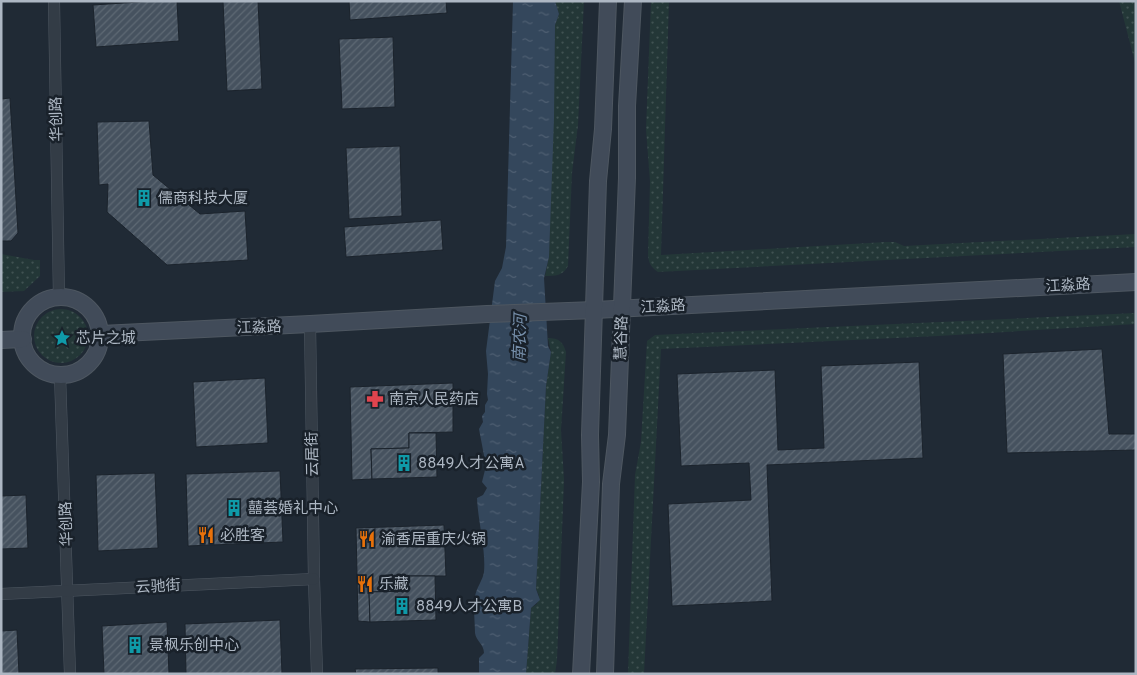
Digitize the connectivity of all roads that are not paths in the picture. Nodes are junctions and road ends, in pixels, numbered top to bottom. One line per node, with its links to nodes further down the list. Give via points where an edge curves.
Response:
1 (54, 1): 5 (street, 华创路)
2 (608, 1): 7 (main road, 慧谷路)
3 (633, 1): 6 (main road, 慧谷路)
4 (1136, 282): 6 (main road, 江淼路)
5 (59, 297): 9 (main road, via 69,297 90,309 98,320); 10 (main road, via 34,308 27,318)
6 (622, 308): 7 (main road, 江淼路); 19 (main road, 慧谷路, via 617,435 611,484)
7 (595, 310): 8 (main road, 江淼路); 18 (main road, 慧谷路, via 591,482)
8 (310, 324): 9 (main road, 江淼路); 13 (street, 云居街)
9 (101, 334): 12 (main road, via 99,347 84,369)
10 (23, 339): 11 (main road); 12 (main road, via 26,354 33,364 44,372)
11 (1, 340)
12 (60, 375): 14 (street, 华创路)
13 (314, 579): 14 (street, 云驰街); 17 (street, 云居街)
14 (68, 590): 15 (street, 云驰街); 16 (street, 华创路)
15 (1, 594)
16 (70, 674)
17 (318, 674)
18 (581, 674)
19 (605, 674)

